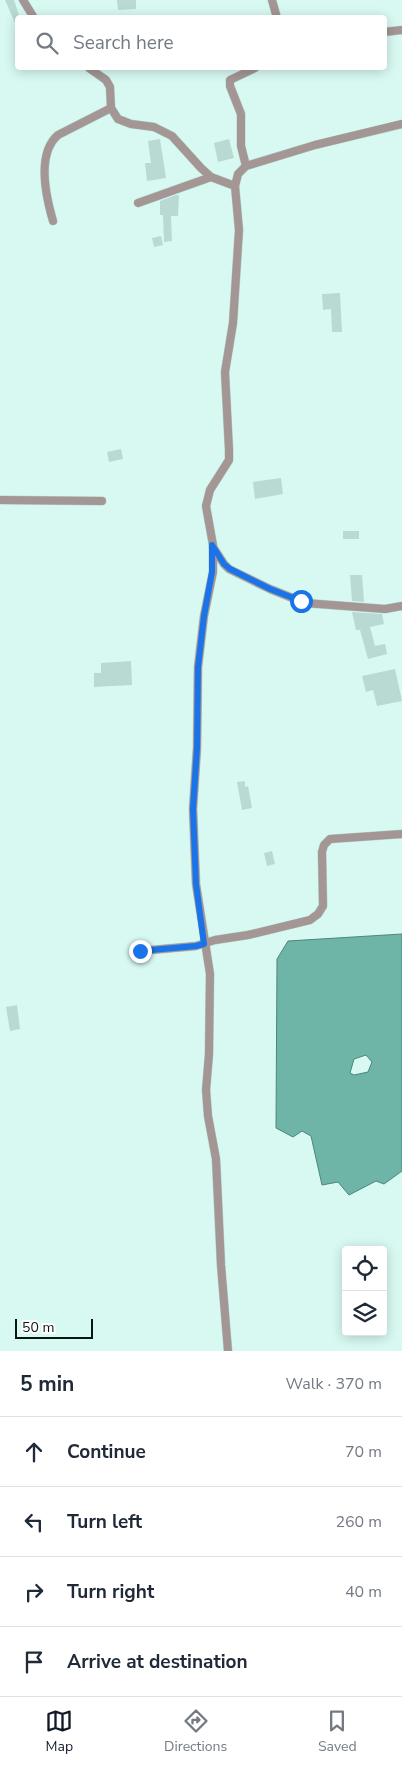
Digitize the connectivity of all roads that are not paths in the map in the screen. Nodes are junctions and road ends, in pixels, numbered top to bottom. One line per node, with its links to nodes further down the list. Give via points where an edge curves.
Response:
1 (23, 0): 3 (street)
2 (272, 0): 4 (street)
3 (32, 15)
4 (276, 15)
5 (402, 30): 6 (street)
6 (387, 32)
7 (92, 70): 9 (street, via 110,86)
8 (251, 70): 11 (street, via 230,80 241,114 241,146)
9 (111, 108): 12 (street, via 118,119 154,127 172,136); 15 (street, via 52,141 45,172)
10 (402, 124): 11 (street)
11 (246, 166): 13 (street, via 238,174)
12 (211, 176): 13 (street); 14 (street)
13 (235, 186): 18 (street, via 239,230 225,372 229,460 210,490 206,506)
14 (138, 202)
15 (53, 221)
16 (0, 500): 17 (street)
17 (102, 501)
18 (212, 545): 19 (street, via 230,569 301,601 385,609); 21 (street, via 212,572 198,667 193,809 196,884)
19 (402, 606)
20 (402, 834): 21 (street, via 330,839 322,852 323,906 318,914 310,920)
21 (204, 944): 22 (street); 23 (street, via 210,974 206,1090 216,1159)
22 (140, 951)
23 (228, 1351)

